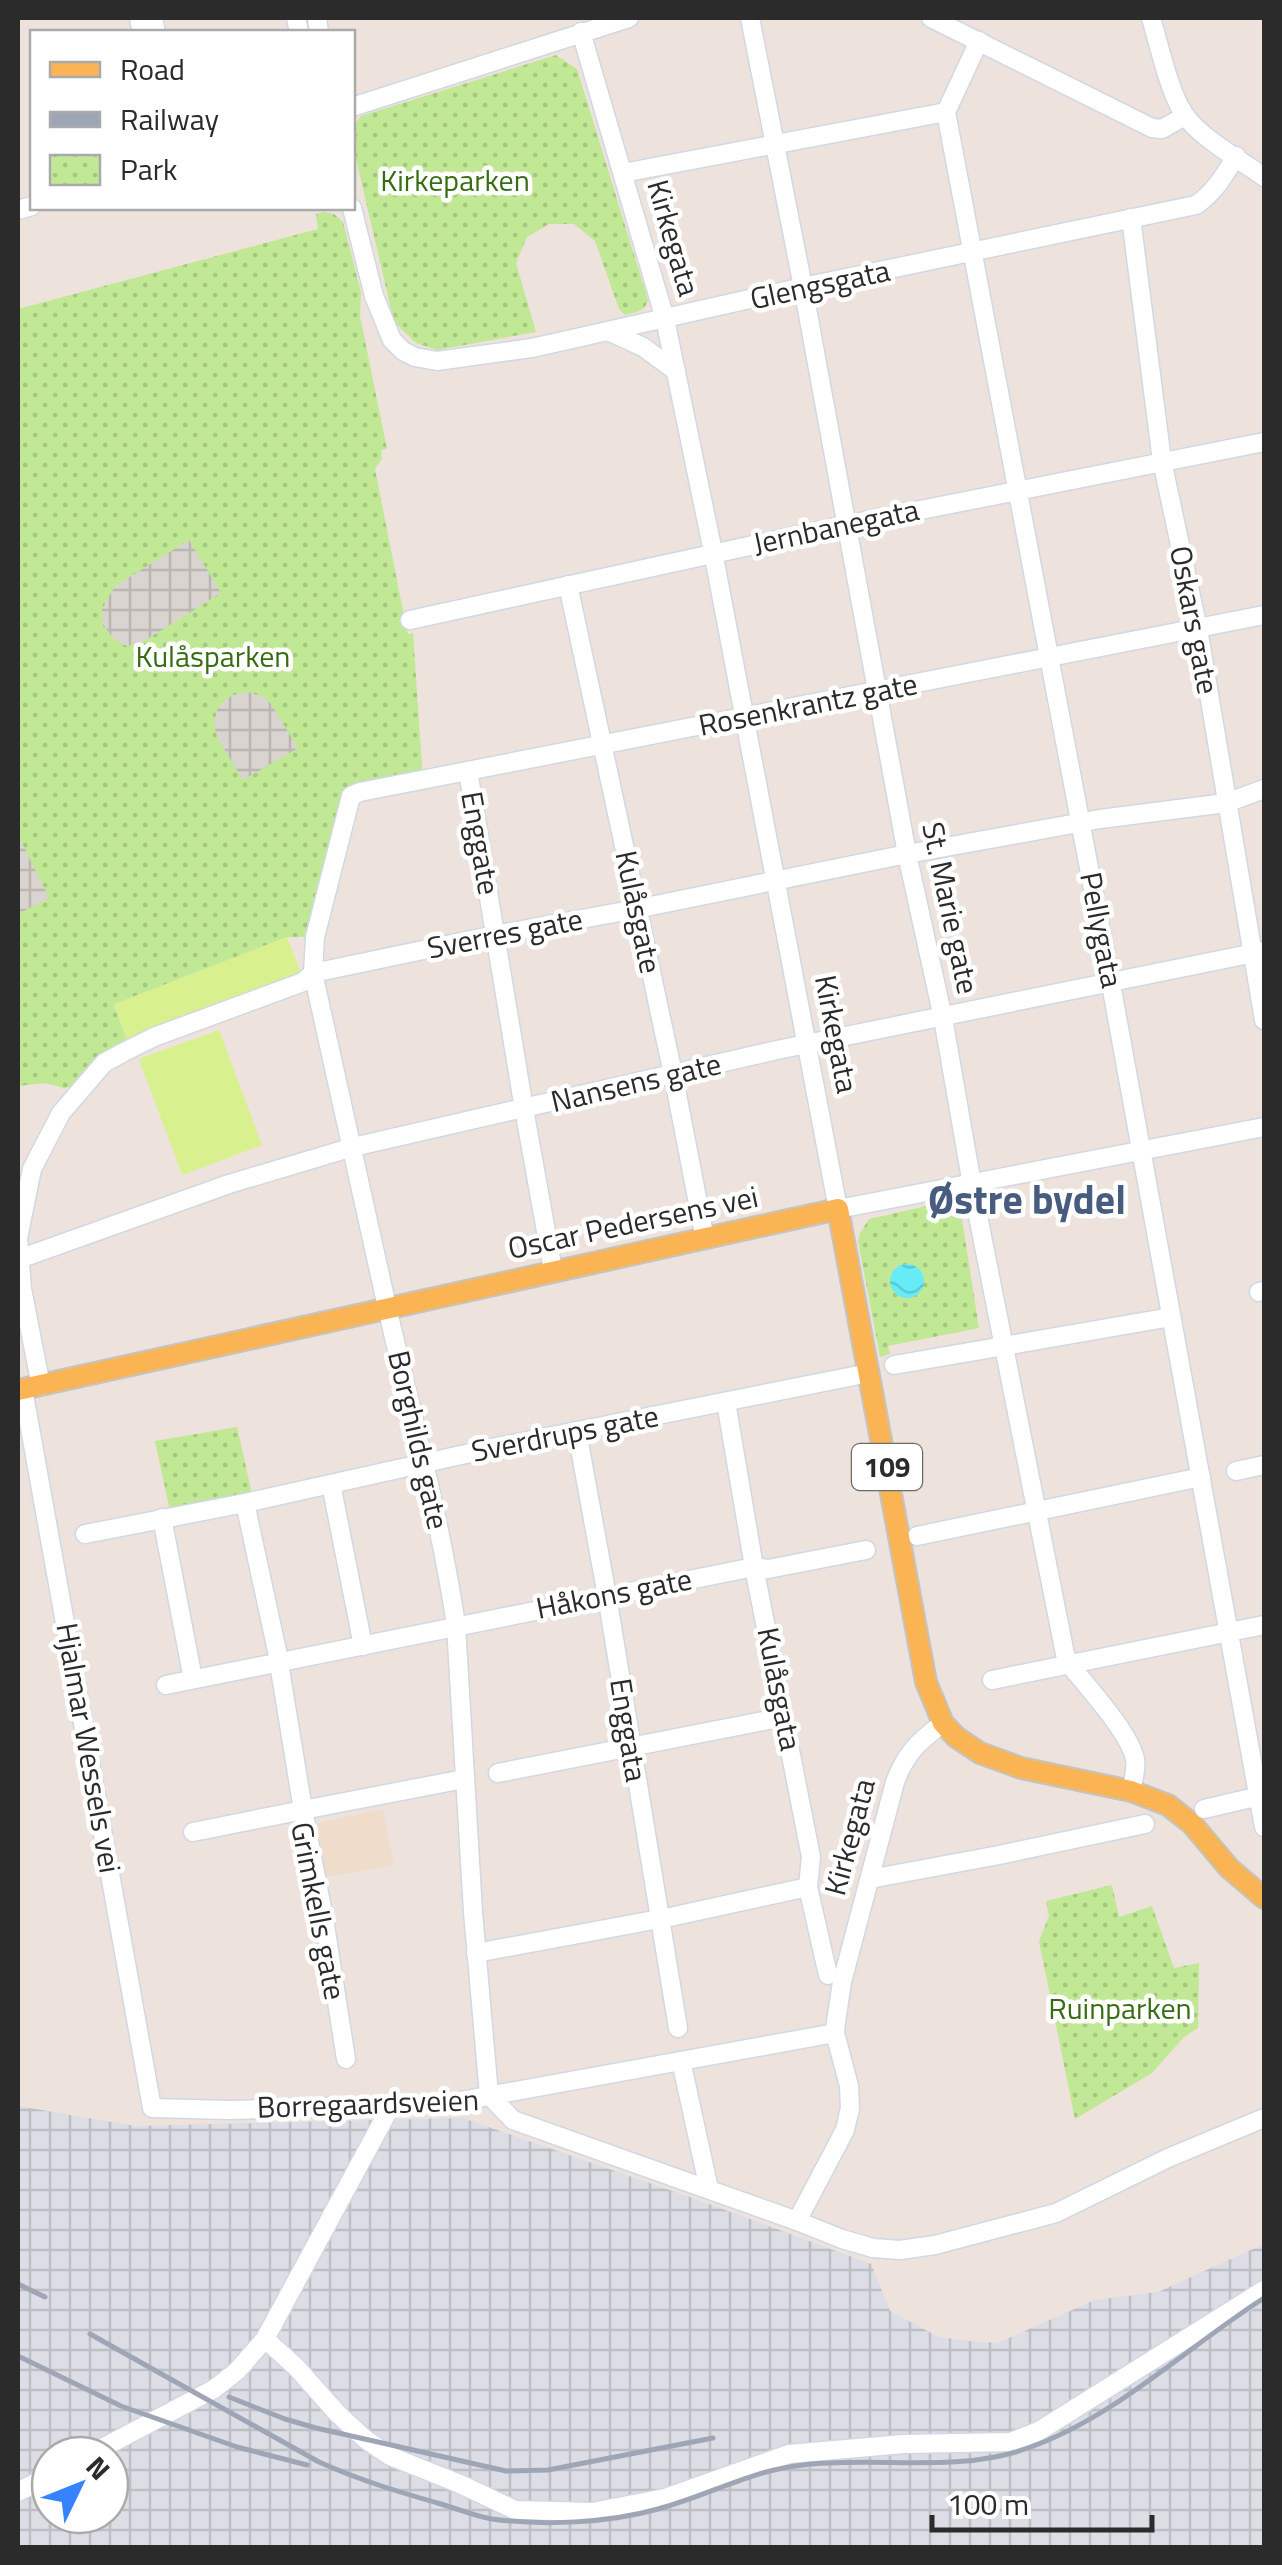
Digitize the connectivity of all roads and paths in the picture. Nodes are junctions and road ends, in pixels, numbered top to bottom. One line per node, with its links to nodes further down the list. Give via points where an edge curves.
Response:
1 (629, 18): 5 (street)
2 (750, 18): 10 (street, St. Marie gate)
3 (931, 18): 6 (street)
4 (1151, 18): 9 (street)
5 (580, 32): 7 (street); 12 (street, Kirkegata)
6 (980, 41): 8 (street); 9 (street, via 1152,128)
7 (355, 106)
8 (946, 112): 10 (street); 16 (street, Pellygata)
9 (1184, 116): 11 (street)
10 (774, 145): 12 (street); 17 (street, St. Marie gate)
11 (1236, 156): 13 (street); 15 (street, Glengsgata, via 1210,196 1196,205)
12 (622, 174): 18 (street, Kirkegata)
13 (1264, 178)
14 (351, 211): 19 (street, Glengsgata, via 384,323 392,340 415,357 437,361 514,352)
15 (1131, 218): 16 (street, Glengsgata); 22 (street, Oskars gate)
16 (974, 252): 17 (street, Glengsgata); 23 (street, Pellygata)
17 (803, 287): 18 (street, Glengsgata); 24 (street, St. Marie gate)
18 (666, 320): 19 (street, Glengsgata); 20 (street, Kirkegata)
19 (608, 331): 20 (street)
20 (676, 371): 25 (street, Kirkegata)
21 (1264, 442): 22 (street, Jernbanegata)
22 (1162, 462): 23 (street, Jernbanegata); 29 (street, Oskars gate)
23 (1019, 490): 24 (street, Jernbanegata); 30 (street, Pellygata)
24 (845, 524): 25 (street, Jernbanegata); 31 (street, St. Marie gate)
25 (713, 552): 26 (street, Jernbanegata); 32 (street, Kirkegata)
26 (568, 585): 28 (street, Jernbanegata); 33 (street, Kulåsgate)
27 (1264, 615): 29 (street, Rosenkrantz gate)
28 (410, 620)
29 (1198, 629): 30 (street, Rosenkrantz gate); 37 (street, Oskars gate)
30 (1050, 657): 31 (street, Rosenkrantz gate); 38 (street, Pellygata)
31 (878, 692): 32 (street, Rosenkrantz gate); 39 (street, St. Marie gate)
32 (744, 718): 33 (street, Rosenkrantz gate); 40 (street, Kirkegata)
33 (602, 744): 34 (street, Rosenkrantz gate); 41 (street, Kulåsgate)
34 (468, 772): 36 (street, Rosenkrantz gate); 42 (street, Enggate)
35 (1264, 789): 37 (street, Sverres gate)
36 (352, 796): 44 (street, Borghilds gate, via 315,936)
37 (1226, 803): 38 (street, Sverres gate); 43 (street, Oskars gate)
38 (1080, 822): 39 (street, Sverres gate); 45 (street, Pellygata)
39 (907, 854): 40 (street, Sverres gate); 46 (street, St. Marie gate)
40 (775, 880): 41 (street, Sverres gate); 48 (street, Kirkegata)
41 (636, 909): 42 (street, Sverres gate); 49 (street, Kulåsgate)
42 (495, 934): 44 (street, Sverres gate); 50 (street, Enggate)
43 (1258, 952): 45 (street, Nansens gate); 47 (street, Oskars gate)
44 (313, 973): 52 (street, Borghilds gate); 57 (street, Sverres gate, via 104,1063 61,1113 32,1169)
45 (1111, 983): 46 (street, Nansens gate); 53 (street, Pellygata)
46 (942, 1018): 48 (street, Nansens gate); 54 (street, St. Marie gate)
47 (1264, 1020)
48 (808, 1044): 49 (street, Nansens gate); 55 (street, Kirkegata)
49 (673, 1074): 50 (street, Nansens gate); 56 (street, Kulåsgate)
50 (524, 1109): 52 (street, Nansens gate); 58 (street, Enggate)
51 (1264, 1127): 53 (street, Oscar Pedersens vei)
52 (353, 1147): 57 (street, Nansens gate); 59 (street, Borghilds gate)
53 (1141, 1150): 54 (street, Oscar Pedersens vei); 60 (street, Pellygata)
54 (972, 1184): 55 (street, Oscar Pedersens vei); 61 (street, St. Marie gate)
55 (838, 1209): 56 (main road, Oscar Pedersens vei); 63 (main road, Kirkegata / 109)
56 (705, 1238): 58 (main road, Oscar Pedersens vei)
57 (19, 1259): 64 (street, Sverres gate)
58 (553, 1270): 59 (main road, Oscar Pedersens vei)
59 (387, 1307): 64 (main road, Oscar Pedersens vei); 67 (street, Borghilds gate)
60 (1171, 1317): 61 (street); 70 (street, Pellygata)
61 (1003, 1346): 62 (street); 73 (street, St. Marie gate)
62 (894, 1366)
63 (870, 1373): 65 (street, Sverdrups gate); 90 (main road, Kirkegata / 109, via 926,1682)
64 (27, 1388): 113 (street, Hjalmar Wessels vei)
65 (726, 1402): 66 (street, Sverdrups gate); 78 (street, Kulåsgata)
66 (577, 1432): 67 (street, Sverdrups gate); 79 (street, Enggata)
67 (425, 1462): 71 (street, Sverdrups gate); 81 (street, Borghilds gate)
68 (1264, 1465): 69 (street)
69 (1236, 1471)
70 (1201, 1477): 73 (street); 82 (street, Pellygata)
71 (331, 1484): 72 (street, Sverdrups gate); 83 (street)
72 (245, 1502): 74 (street, Sverdrups gate); 84 (street)
73 (1037, 1511): 76 (street); 85 (street, St. Marie gate)
74 (162, 1518): 75 (street, Sverdrups gate); 86 (street)
75 (85, 1534)
76 (917, 1536)
77 (866, 1550): 78 (street, Håkons gate)
78 (754, 1566): 79 (street, Håkons gate); 89 (street, Kulåsgata)
79 (607, 1596): 81 (street, Håkons gate); 91 (street, Enggata)
80 (1264, 1624): 82 (street)
81 (456, 1625): 83 (street, Håkons gate); 93 (street, Borghilds gate)
82 (1227, 1631): 85 (street); 95 (street, Pellygata)
83 (362, 1646): 84 (street, Håkons gate)
84 (279, 1663): 86 (street, Håkons gate); 97 (street)
85 (1070, 1665): 87 (street); 94 (street, St. Marie gate, via 1128,1741 1135,1758)
86 (194, 1679): 88 (street, Håkons gate)
87 (992, 1680)
88 (166, 1685)
89 (784, 1716): 91 (street); 102 (street, Kulåsgata, via 811,1857)
90 (943, 1723): 94 (main road, via 1001,1762); 101 (street, Kirkegata, via 902,1763)
91 (630, 1747): 92 (street); 104 (street, Enggata)
92 (498, 1773)
93 (464, 1779): 97 (street); 105 (street, Borghilds gate)
94 (1130, 1791): 103 (main road, via 1181,1814)
95 (1262, 1796): 96 (street); 99 (street, Pellygata)
96 (1204, 1809)
97 (303, 1810): 100 (street, Grimkells gate); 109 (street, Grimkells gate)
98 (1145, 1824): 101 (street)
99 (1264, 1827)
100 (193, 1832)
101 (870, 1879): 108 (street, Kirkegata)
102 (808, 1887): 104 (street); 106 (street, Kulåsgata)
103 (1264, 1898)
104 (660, 1918): 105 (street); 107 (street, Enggata)
105 (476, 1954): 111 (street, Borghilds gate)
106 (828, 1975)
107 (678, 2028)
108 (835, 2032): 110 (street); 116 (street, via 850,2108)
109 (346, 2059)
110 (681, 2062): 111 (street); 115 (street)
111 (489, 2095): 112 (street, Borregaardsveien); 115 (street, Borregaardsveien, via 513,2120)
112 (391, 2106): 113 (street, Borregaardsveien); 118 (street)
113 (152, 2108)
114 (1264, 2118): 116 (street, Borregaardsveien, via 1056,2213 935,2245 874,2248)
115 (709, 2189): 116 (street, Borregaardsveien)
116 (797, 2221)
117 (1264, 2290): 118 (street, via 1039,2431 1010,2442 788,2454 665,2498 592,2512 514,2510 390,2456)
118 (264, 2339): 119 (street, via 214,2389)
119 (127, 2435)

